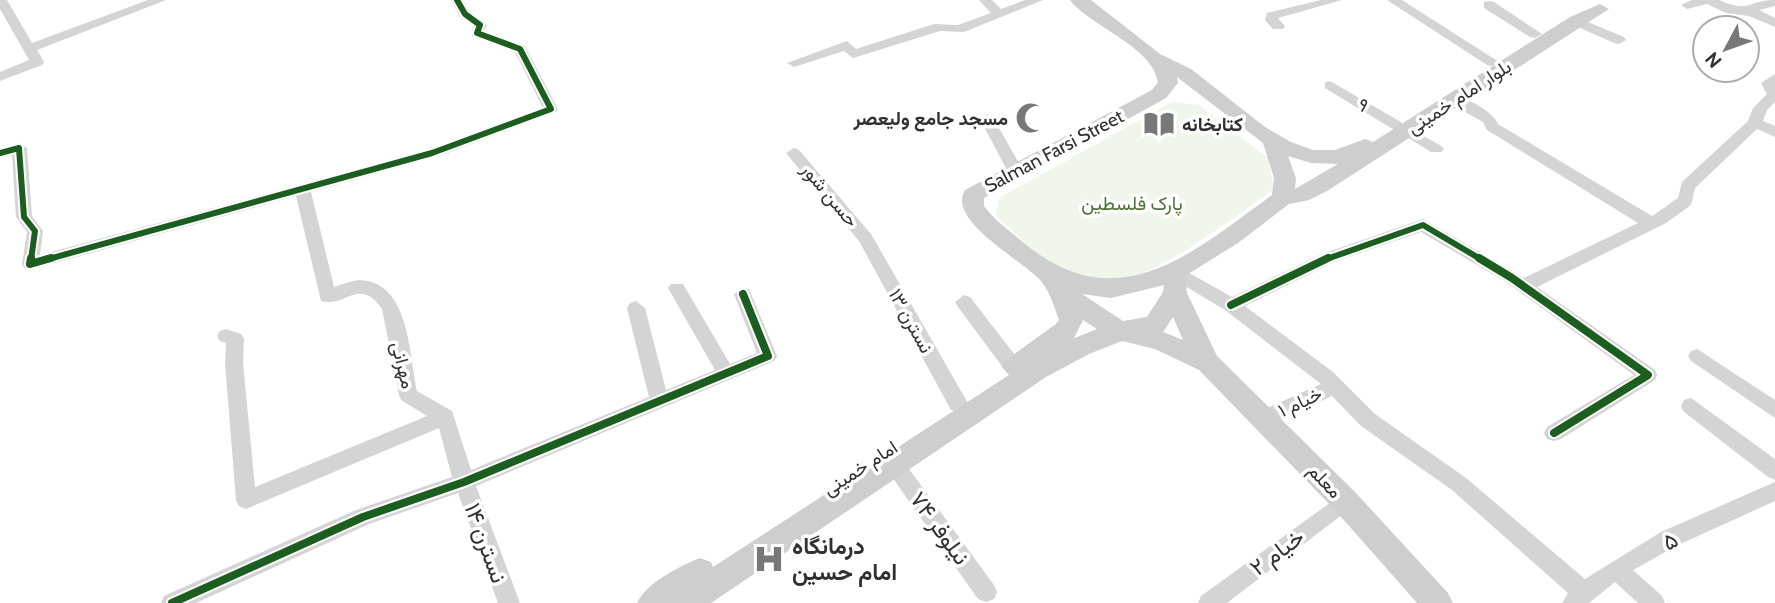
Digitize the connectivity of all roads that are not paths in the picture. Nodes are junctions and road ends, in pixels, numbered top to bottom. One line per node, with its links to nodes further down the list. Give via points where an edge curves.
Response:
1 (1, 0): 21 (street)
2 (160, 0): 21 (street)
3 (457, 0): 40 (street, via 465,14 480,25 477,33 520,49 551,109 479,139)
4 (985, 0): 16 (street)
5 (1037, 0): 16 (street)
6 (1079, 0): 22 (main road)
7 (1336, 0): 18 (street, via 1272,16)
8 (1393, 0): 23 (street)
9 (1733, 0): 14 (street)
10 (1775, 2): 14 (street)
11 (1607, 4): 15 (main road, بلوار امام خمینی)
12 (1489, 5): 19 (street)
13 (1687, 5): 14 (street, via 1708,0 1731,10)
14 (1753, 10): 17 (street)
15 (1574, 12): 19 (main road, بلوار امام خمینی); 20 (street); 29 (main road, بلوار امام خمینی)
16 (999, 14): 24 (street, via 959,29 939,27 853,54 847,45)
17 (1775, 23)
18 (1278, 26)
19 (1535, 34): 23 (main road, بلوار امام خمینی)
20 (1619, 40)
21 (30, 48): 25 (street, via 37,62)
22 (1154, 57): 28 (main road, via 1170,77); 30 (main road)
23 (1492, 62): 33 (main road, بلوار امام خمینی)
24 (794, 63)
25 (0, 77)
26 (1775, 78): 32 (street, via 1768,83 1774,95 1760,108)
27 (1331, 85): 33 (street, ۹)
28 (1159, 94): 30 (main road, via 1197,95); 39 (main road, Salman Farsi Street)
29 (1454, 100): 33 (main road, بلوار امام خمینی); 42 (street)
30 (1229, 109): 35 (main road)
31 (987, 119): 39 (street)
32 (1755, 123): 34 (street); 42 (street, via 1689,187 1685,201)
33 (1401, 128): 35 (main road, بلوار امام خمینی, via 1352,154 1322,158); 36 (street, ۹); 41 (main road, بلوار امام خمینی, via 1319,186)
34 (1775, 132)
35 (1273, 142): 41 (main road, via 1285,178)
36 (1436, 149)
37 (0, 153): 40 (street, via 19,148 24,217 35,231 30,264)
38 (794, 153): 43 (street, حسن شور)
39 (1016, 172): 44 (main road, Salman Farsi Street, via 973,195 973,207)
40 (303, 191): 64 (street, مهرانی, via 327,296 359,286 381,294 391,308 408,396)
41 (1283, 198): 45 (main road, بلوار امام خمینی)
42 (1651, 223): 46 (street)
43 (865, 238): 61 (street, نسترن ۱۳)
44 (1047, 271): 45 (main road, via 1083,287); 48 (main road)
45 (1176, 283): 51 (street); 53 (main road, via 1155,325); 56 (main road)
46 (1523, 286): 51 (street, via 1423,225 1328,258); 66 (street, via 1648,374)
47 (677, 288): 58 (street)
48 (1061, 293): 53 (main road); 57 (main road, امام خمینی, via 1071,320 1065,331)
49 (743, 294): 58 (street, via 768,356)
50 (964, 302): 57 (street)
51 (1231, 305): 59 (street)
52 (636, 308): 60 (street)
53 (1107, 333): 56 (main road, via 1161,341); 67 (main road, امام خمینی, via 1037,370)
54 (226, 337): 64 (street, via 235,339 246,500)
55 (1697, 356): 63 (street)
56 (1208, 363): 65 (main road, معلم)
57 (1013, 368): 61 (main road, امام خمینی)
58 (726, 373): 60 (street)
59 (1335, 386): 65 (street, خیام ۱); 74 (street, via 1368,420 1459,484)
60 (659, 399): 69 (street)
61 (958, 404): 77 (main road, امام خمینی)
62 (1690, 406): 68 (street)
63 (1775, 410)
64 (445, 417): 69 (street)
65 (1265, 418): 71 (main road, معلم)
66 (1554, 433)
67 (894, 464): 73 (street, نیلوفر ۷۴); 78 (main road, امام خمینی)
68 (1775, 471)
69 (464, 482): 75 (street, via 363,517); 76 (street, نسترن ۱۴)
70 (1775, 491): 72 (street, ۵, via 1703,522)
71 (1345, 501): 79 (street, خیام ۲); 80 (main road, معلم)
72 (1616, 570): 74 (street, ۵, via 1592,583); 81 (street)
73 (986, 592)
74 (1578, 598)
75 (172, 603)
76 (509, 603)
77 (653, 603)
78 (684, 603)
79 (1209, 603)
80 (1437, 603)
81 (1654, 603)

